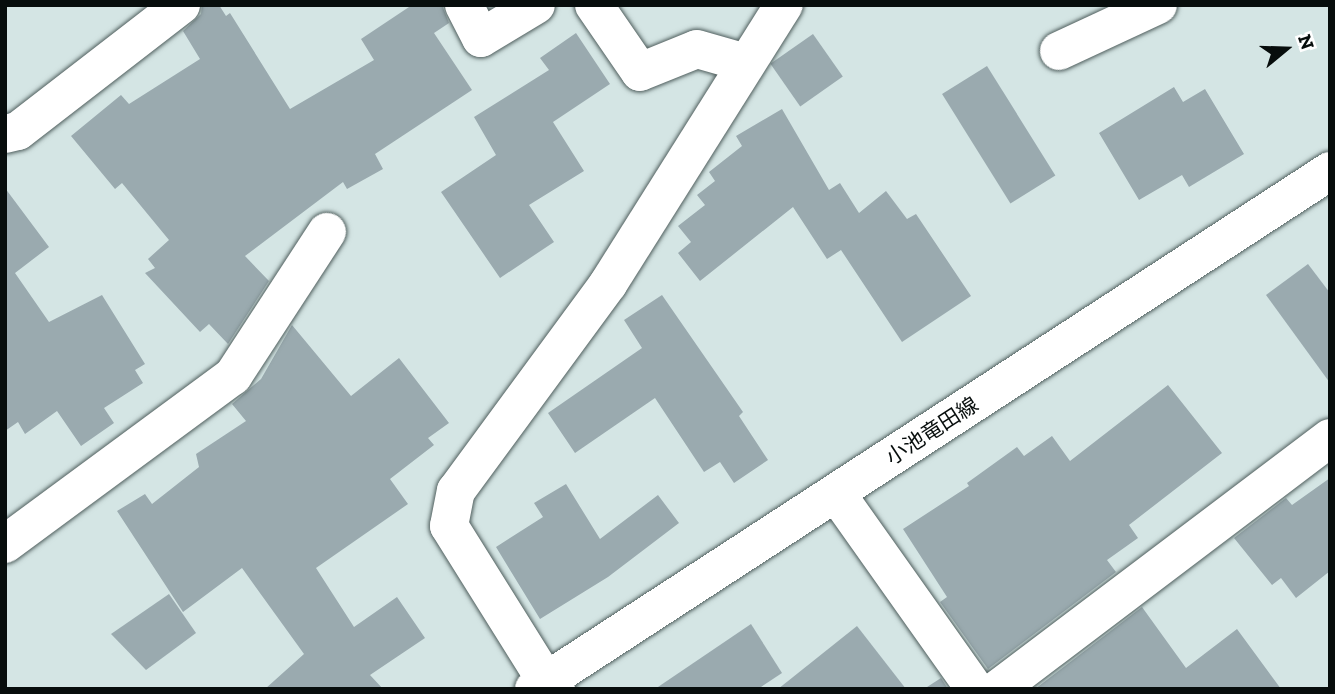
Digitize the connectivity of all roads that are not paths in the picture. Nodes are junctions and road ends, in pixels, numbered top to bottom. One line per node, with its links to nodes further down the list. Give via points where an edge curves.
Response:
1 (181, 5): 9 (street, via 18,131)
2 (464, 5): 3 (street, via 481,38)
3 (536, 5)
4 (594, 5): 8 (street, via 640,72 697,49)
5 (784, 5): 8 (street)
6 (1158, 5): 7 (street)
7 (1059, 51)
8 (746, 63): 15 (street, via 608,284 456,491 449,526)
9 (5, 134)
10 (1326, 182): 13 (street, 小池竜田線)
11 (327, 232): 14 (street, via 233,376)
12 (1330, 438): 17 (street)
13 (836, 493): 15 (street, 小池竜田線); 16 (street)
14 (5, 544)
15 (545, 686)
16 (975, 689)
17 (998, 689)

